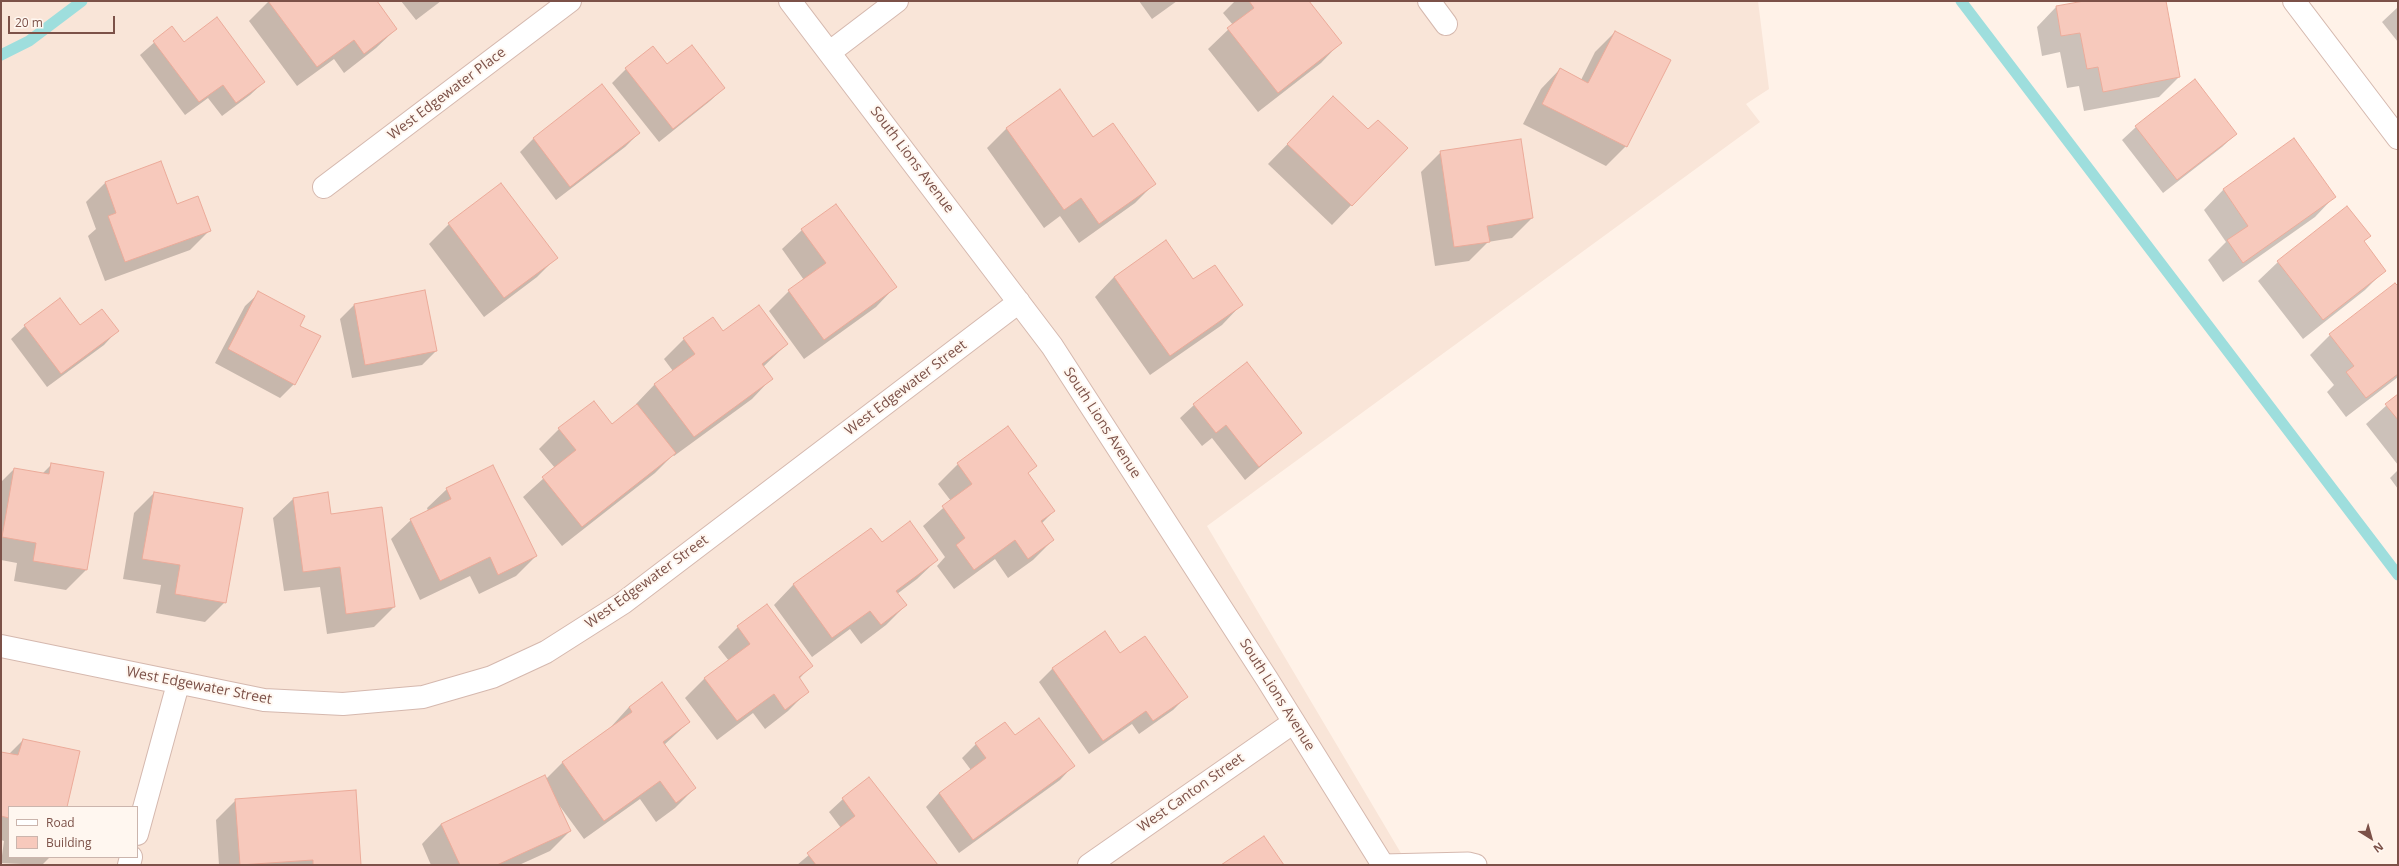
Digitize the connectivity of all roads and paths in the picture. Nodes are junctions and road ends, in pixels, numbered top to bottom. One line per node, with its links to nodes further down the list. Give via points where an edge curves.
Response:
1 (570, 1): 9 (street, West Edgewater Place)
2 (790, 1): 7 (street, South Lions Avenue)
3 (897, 1): 7 (street)
4 (1429, 1): 6 (street)
5 (2294, 1): 8 (street)
6 (1446, 24)
7 (830, 52): 10 (street, South Lions Avenue)
8 (2398, 138)
9 (324, 187)
10 (1019, 302): 12 (street, West Edgewater Street, via 623,603 546,652 492,677 423,696 343,704 264,700); 13 (street, South Lions Avenue, via 1061,359)
11 (1, 646): 12 (street, West Edgewater Street)
12 (178, 684): 14 (street)
13 (1294, 722): 15 (street, West Canton Street); 16 (street, South Lions Avenue)
14 (138, 830)
15 (1089, 865)
16 (1383, 865): 17 (lane)
17 (1476, 865)

